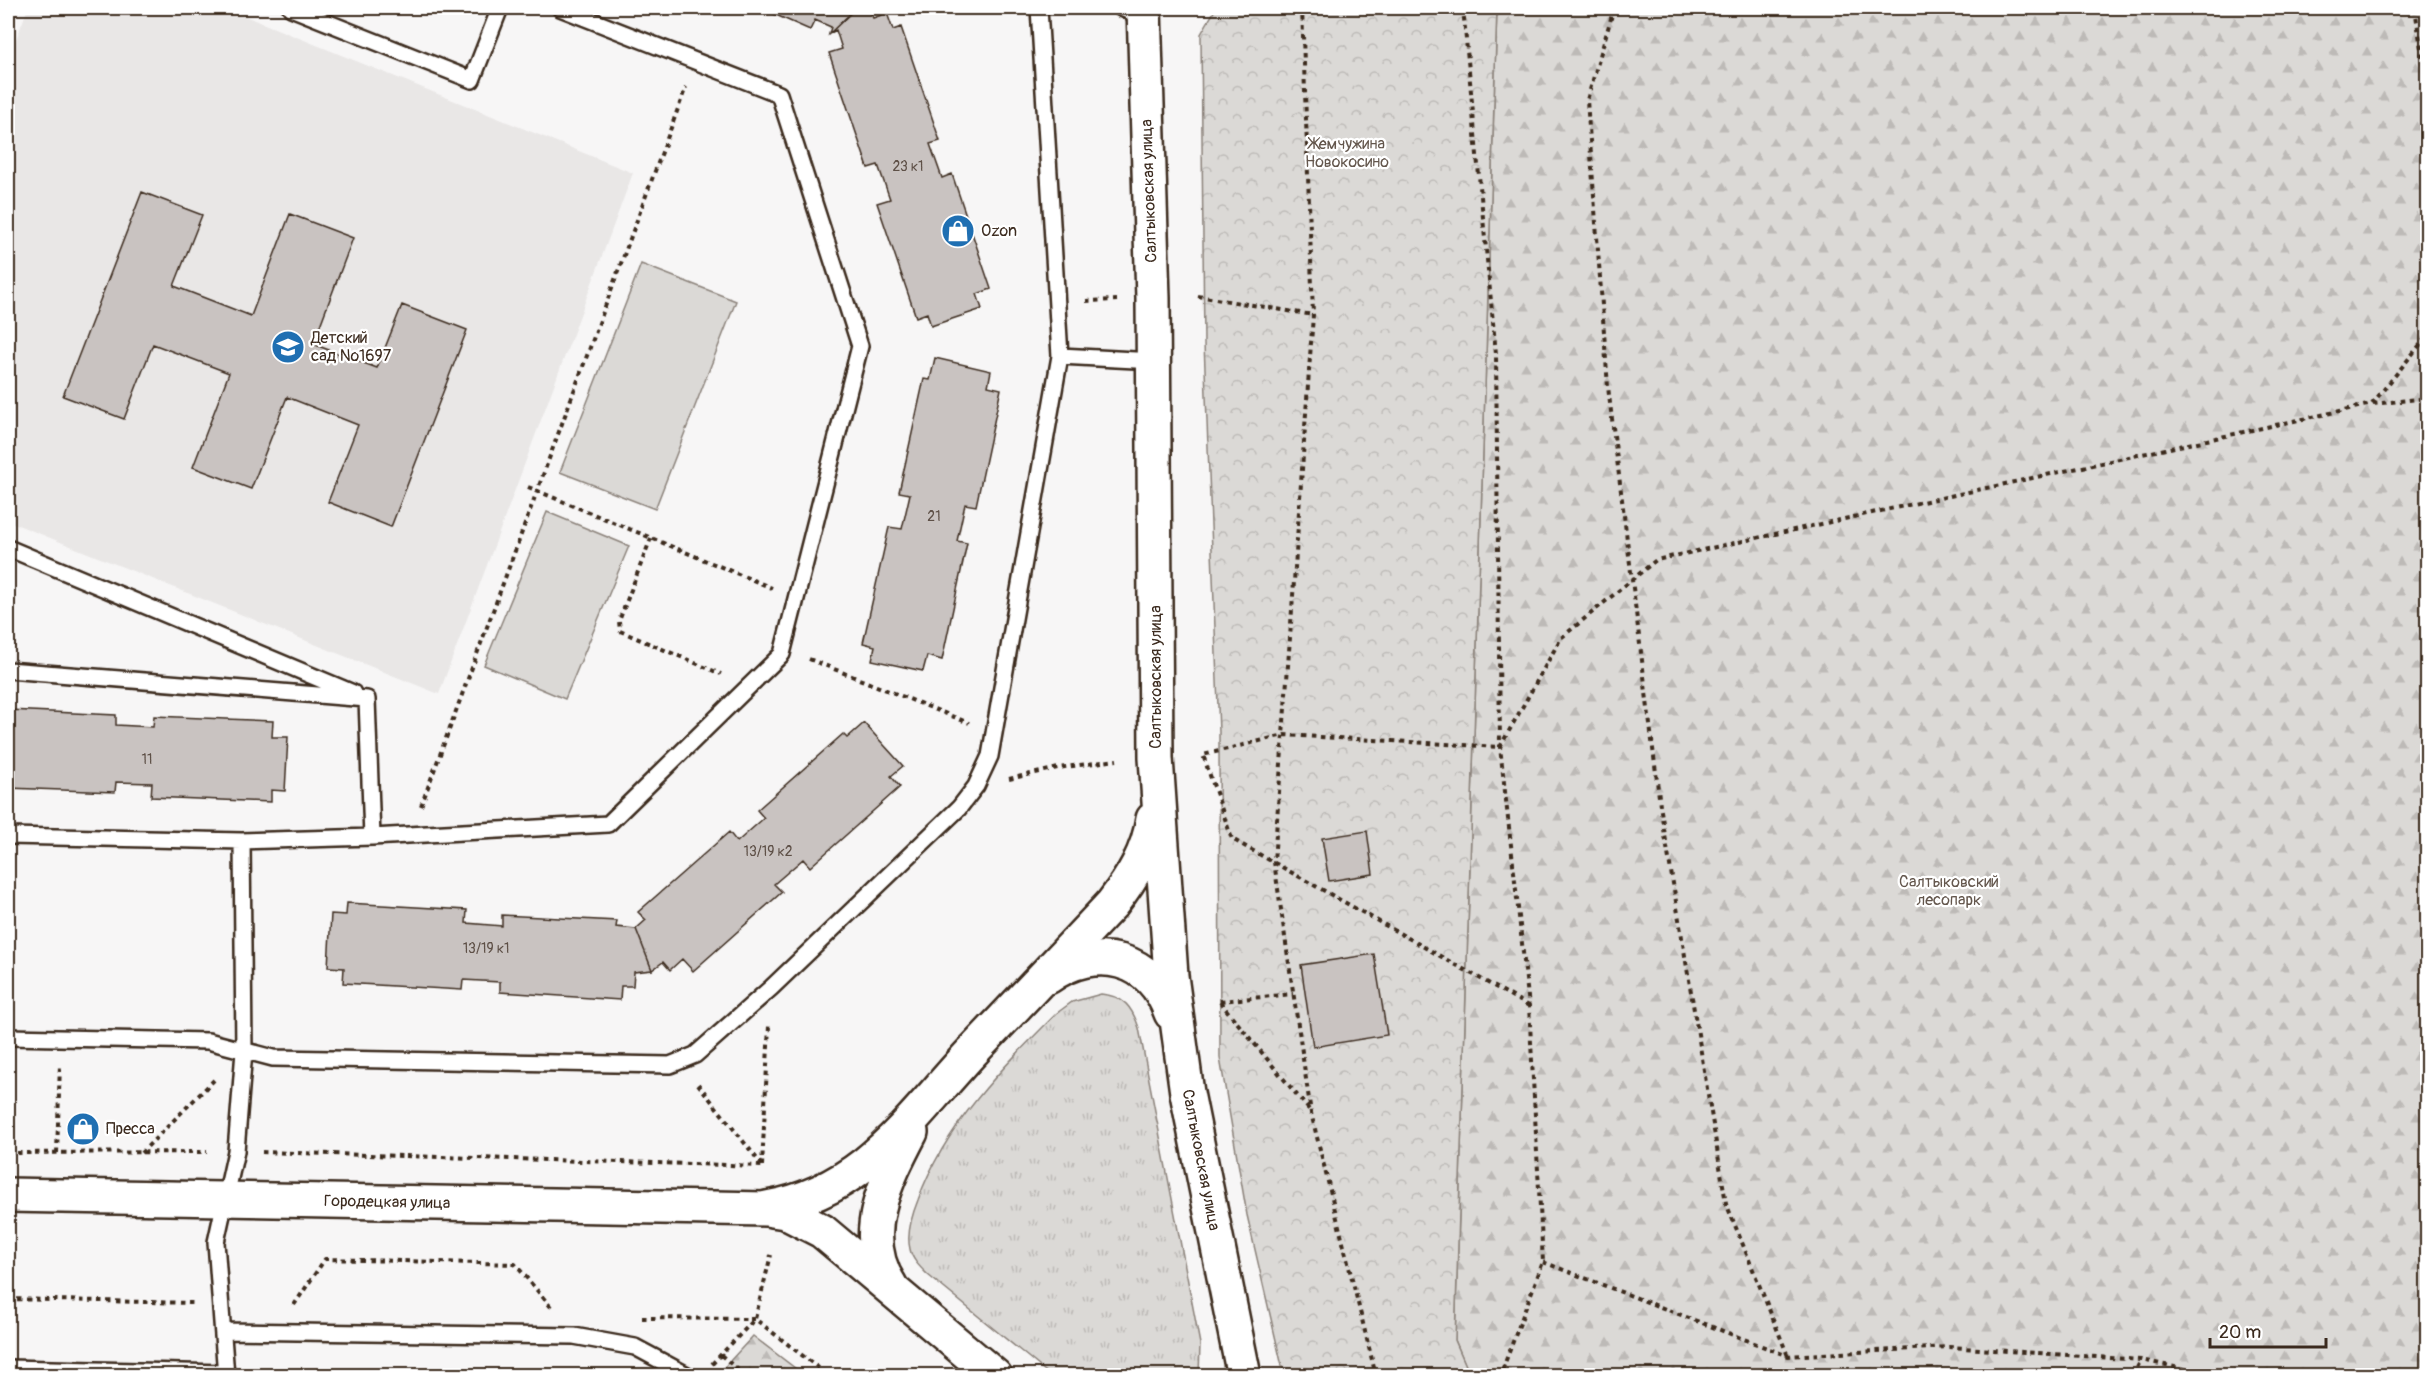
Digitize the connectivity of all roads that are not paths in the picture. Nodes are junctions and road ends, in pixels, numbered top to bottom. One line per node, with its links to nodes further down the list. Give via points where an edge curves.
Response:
1 (291, 8): 2 (lane, via 472,80)
2 (500, 8)
3 (560, 8): 13 (lane, via 779,94 860,346 782,654 608,824)
4 (1039, 8): 6 (lane)
5 (1136, 11): 7 (street, Салтыковская улица)
6 (1060, 356): 7 (lane); 17 (lane, via 990,756 976,786 958,808 771,988 695,1055 670,1065 273,1058)
7 (1154, 361): 11 (street, Салтыковская улица)
8 (8, 548): 10 (lane)
9 (8, 670): 10 (lane)
10 (367, 699): 13 (lane)
11 (1156, 758): 15 (street, via 1154,812 1143,856 1130,881); 19 (street, Салтыковская улица, via 1171,976)
12 (8, 836): 14 (lane)
13 (372, 837): 14 (lane)
14 (242, 841): 17 (lane)
15 (1035, 986): 18 (street); 19 (street, via 1056,971 1098,959 1137,967 1153,979 1165,997)
16 (8, 1037): 17 (lane, via 208,1041)
17 (244, 1051): 21 (lane, via 236,1151)
18 (957, 1069): 22 (street, via 865,1165 822,1193); 23 (street, via 915,1126 889,1178 876,1220 876,1258 881,1272)
19 (1187, 1093): 25 (street, Салтыковская улица)
20 (8, 1195): 21 (street, Городецкая улица)
21 (226, 1199): 22 (street, Городецкая улица); 24 (lane, via 216,1242)
22 (765, 1209): 23 (street, via 785,1212 822,1231)
23 (906, 1301): 29 (street)
24 (223, 1331): 27 (lane); 28 (lane, via 574,1336 635,1347)
25 (1238, 1339): 30 (street, Салтыковская улица); 31 (street, Салтыковская улица)
26 (8, 1368): 27 (lane)
27 (226, 1375)
28 (689, 1376)
29 (995, 1376)
30 (1235, 1376)
31 (1244, 1376)

